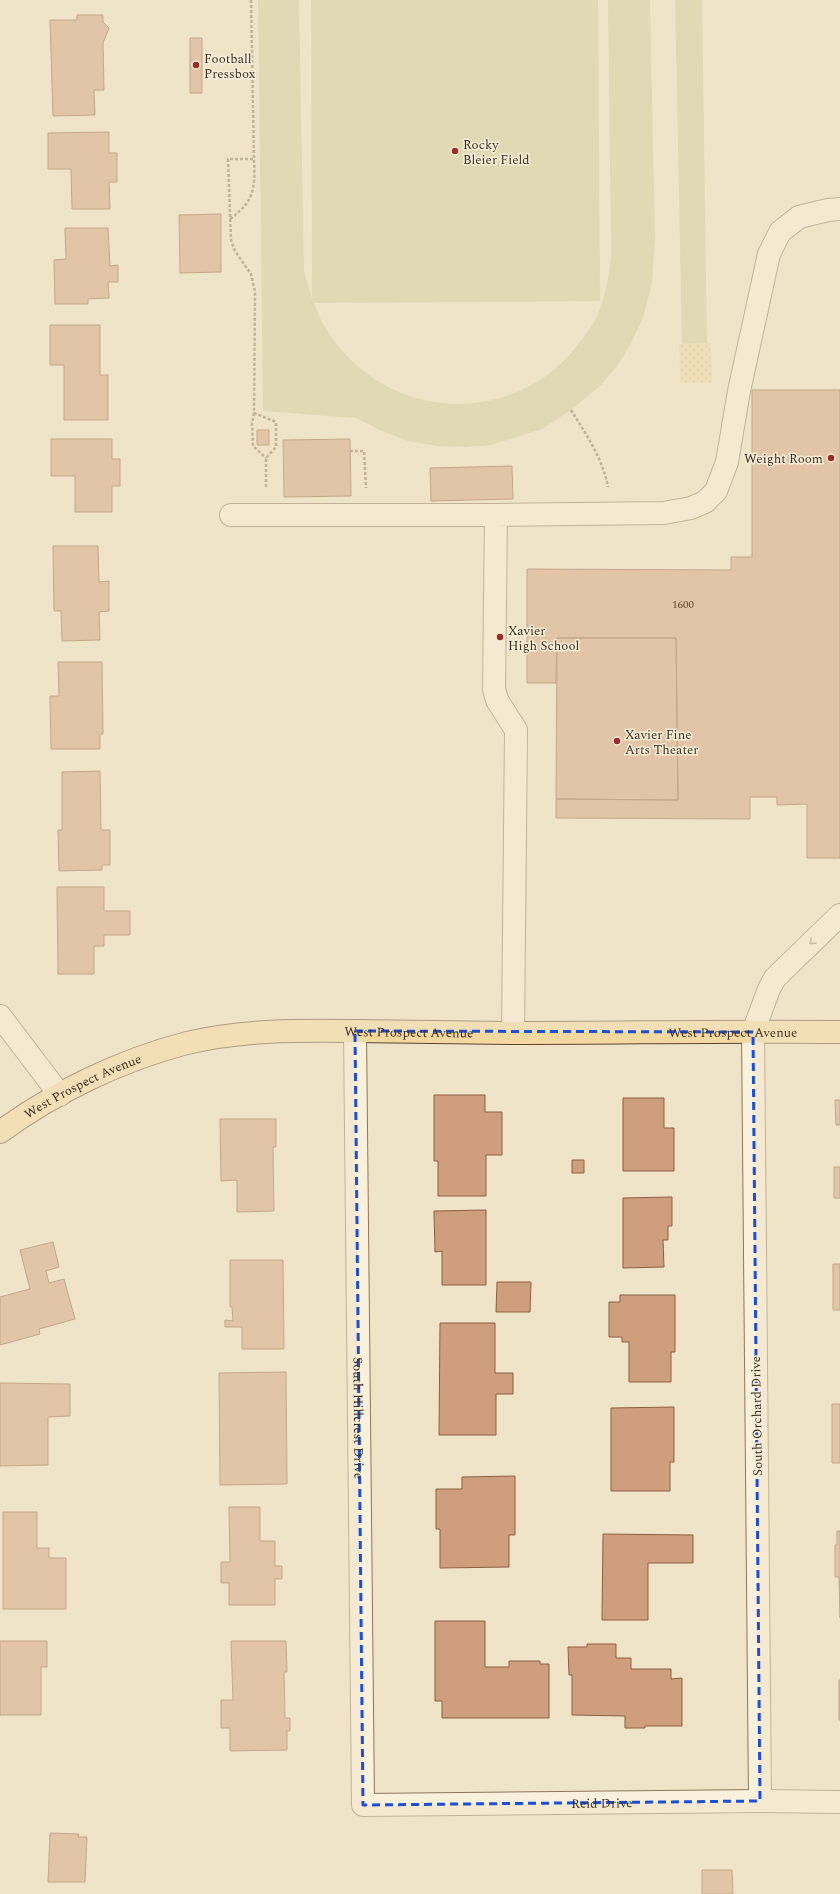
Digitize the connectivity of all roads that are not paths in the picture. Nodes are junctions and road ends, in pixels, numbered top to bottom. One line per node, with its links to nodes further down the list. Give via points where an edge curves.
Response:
1 (840, 209): 3 (street, via 799,217 780,232 769,254 739,391 727,462 716,491 705,502 691,508 664,513)
2 (231, 515): 3 (street)
3 (496, 515): 7 (street, via 494,689 497,700 516,730)
4 (840, 915): 8 (street, one-way to 8, via 775,978)
5 (0, 1016): 10 (street)
6 (355, 1031): 7 (main road, West Prospect Avenue); 10 (main road, West Prospect Avenue, via 266,1032 187,1043 112,1069); 14 (street, South Hillcrest Drive)
7 (513, 1032): 8 (main road, West Prospect Avenue)
8 (753, 1032): 9 (main road, West Prospect Avenue); 12 (street, South Orchard Drive)
9 (840, 1032)
10 (60, 1094): 11 (main road, West Prospect Avenue)
11 (0, 1132)
12 (760, 1801): 13 (street, Reid Drive); 14 (street, Reid Drive)
13 (840, 1802)
14 (363, 1805)

